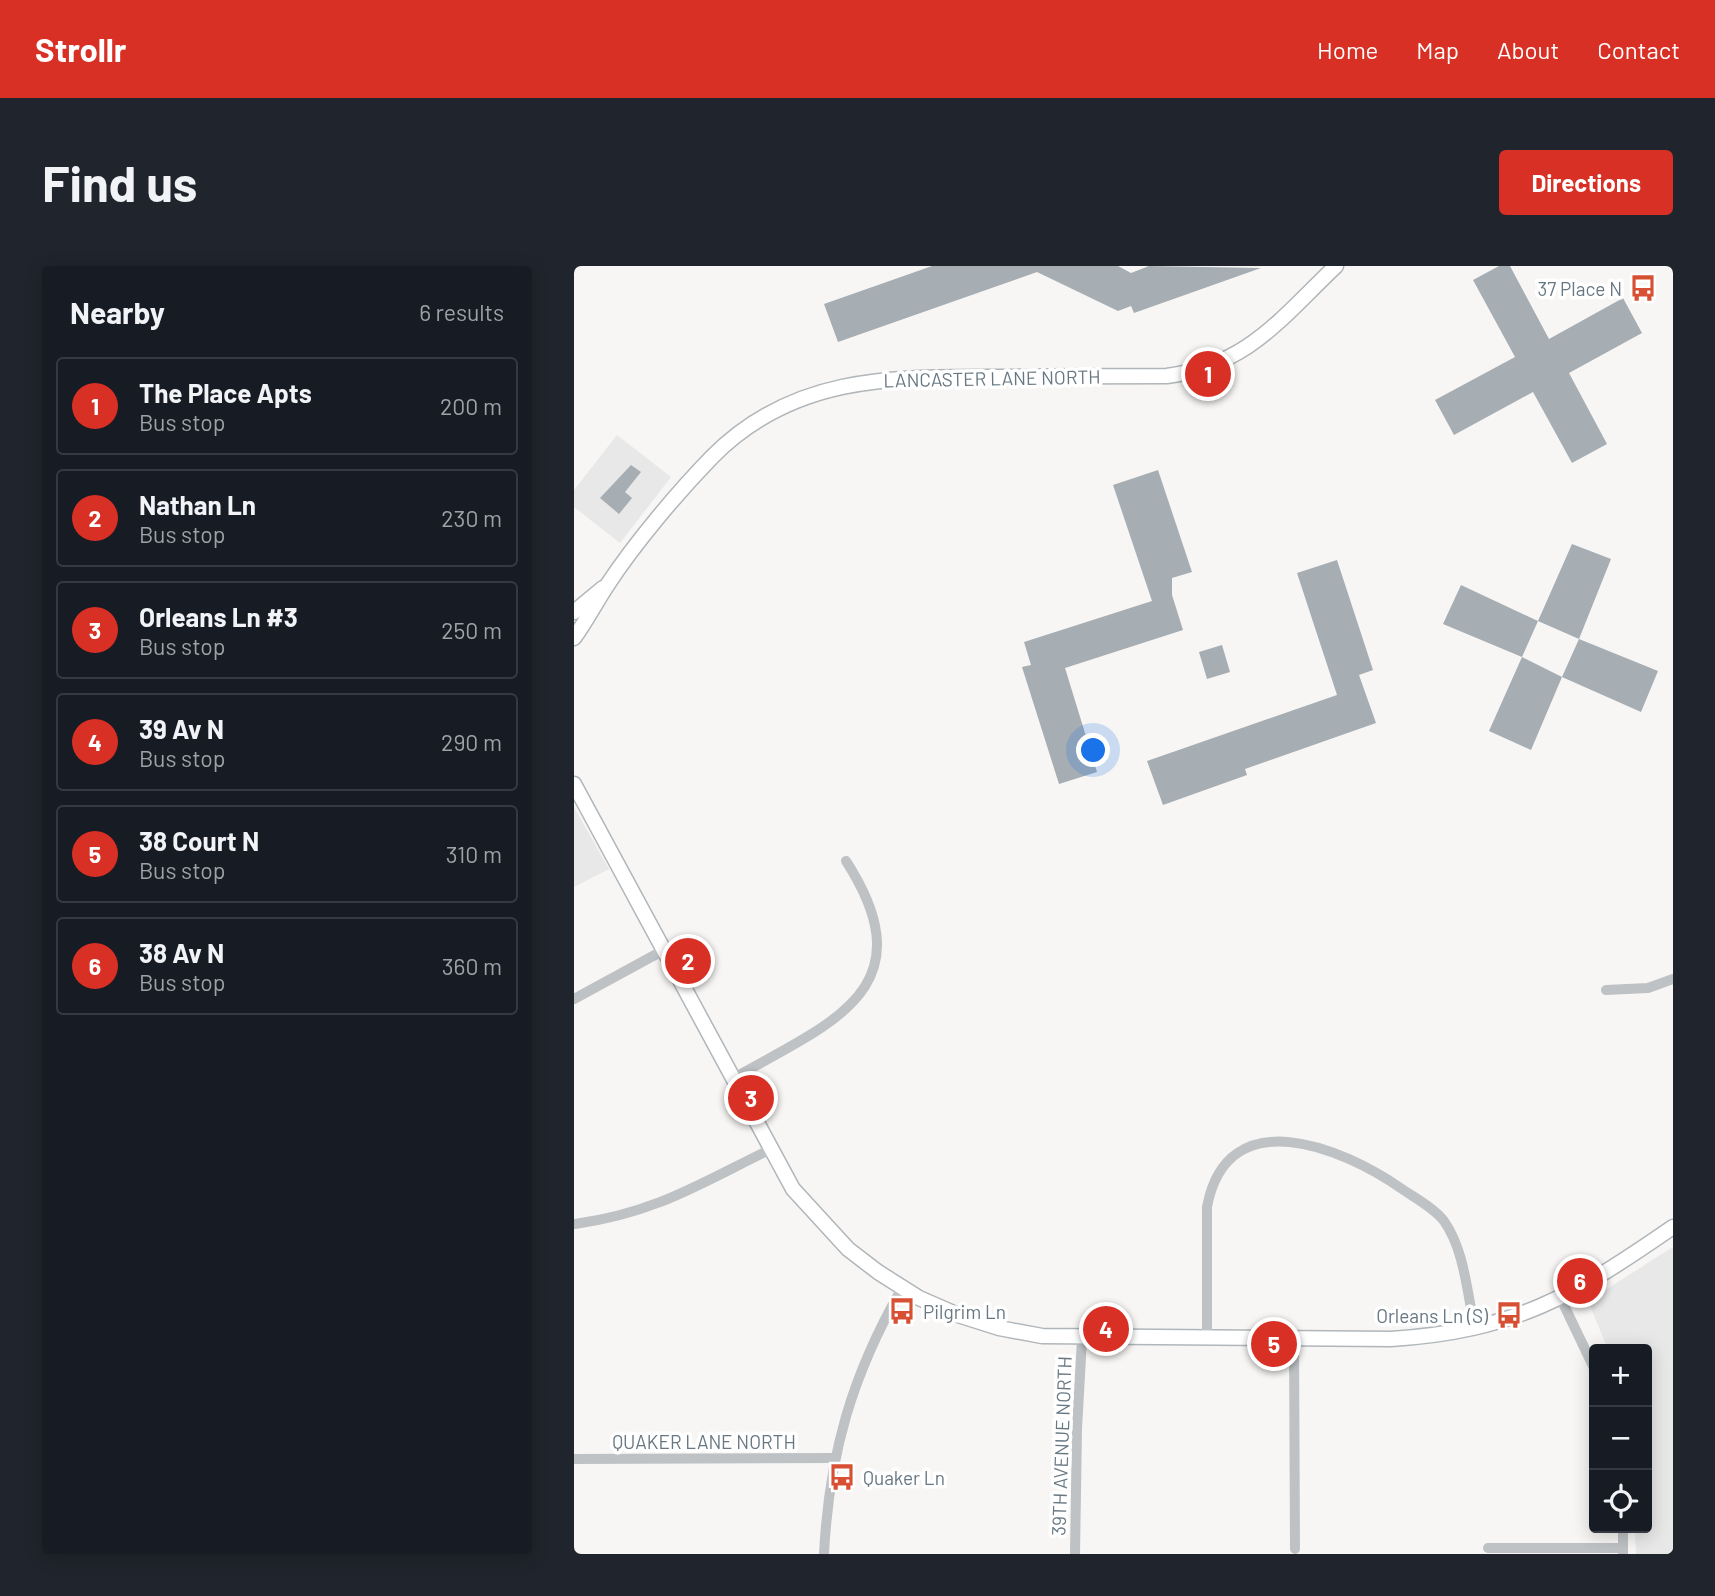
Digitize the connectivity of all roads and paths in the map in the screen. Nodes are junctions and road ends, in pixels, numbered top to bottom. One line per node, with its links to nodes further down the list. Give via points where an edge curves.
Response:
1 (1336, 266): 2 (street, LANCASTER LANE NORTH, via 1246,349 1195,372 892,378 842,385 807,397 742,432 713,455)
2 (607, 585): 3 (street, LANCASTER LANE NORTH); 4 (street, LANCASTER LANE NORTH)
3 (574, 612)
4 (574, 638)
5 (574, 784): 7 (street)
6 (846, 861): 11 (street, via 873,911 877,955 870,977 844,1013)
7 (664, 950): 10 (street); 11 (street)
8 (1673, 979): 9 (street, via 1648,988)
9 (1606, 990)
10 (574, 999)
11 (732, 1079): 12 (street)
12 (769, 1150): 13 (street, via 674,1199 641,1211); 15 (street, via 818,1218 848,1249)
13 (575, 1224)
14 (1673, 1227): 16 (street)
15 (902, 1288): 18 (street, via 958,1315 999,1328); 23 (street, via 869,1351)
16 (1561, 1299): 17 (street); 21 (street)
17 (1475, 1329): 19 (street, via 1459,1255 1442,1218 1358,1161 1332,1150 1276,1142 1258,1143 1228,1160 1211,1189); 20 (street, via 1391,1339)
18 (1082, 1339): 19 (street); 29 (street, 39TH AVENUE NORTH)
19 (1207, 1339): 20 (street)
20 (1294, 1339): 26 (street)
21 (1589, 1358)
22 (574, 1458): 23 (street, QUAKER LANE NORTH)
23 (833, 1458): 28 (street)
24 (1623, 1533): 27 (street)
25 (1488, 1548): 27 (street)
26 (1294, 1549)
27 (1623, 1551)
28 (824, 1554)
29 (1075, 1554)

